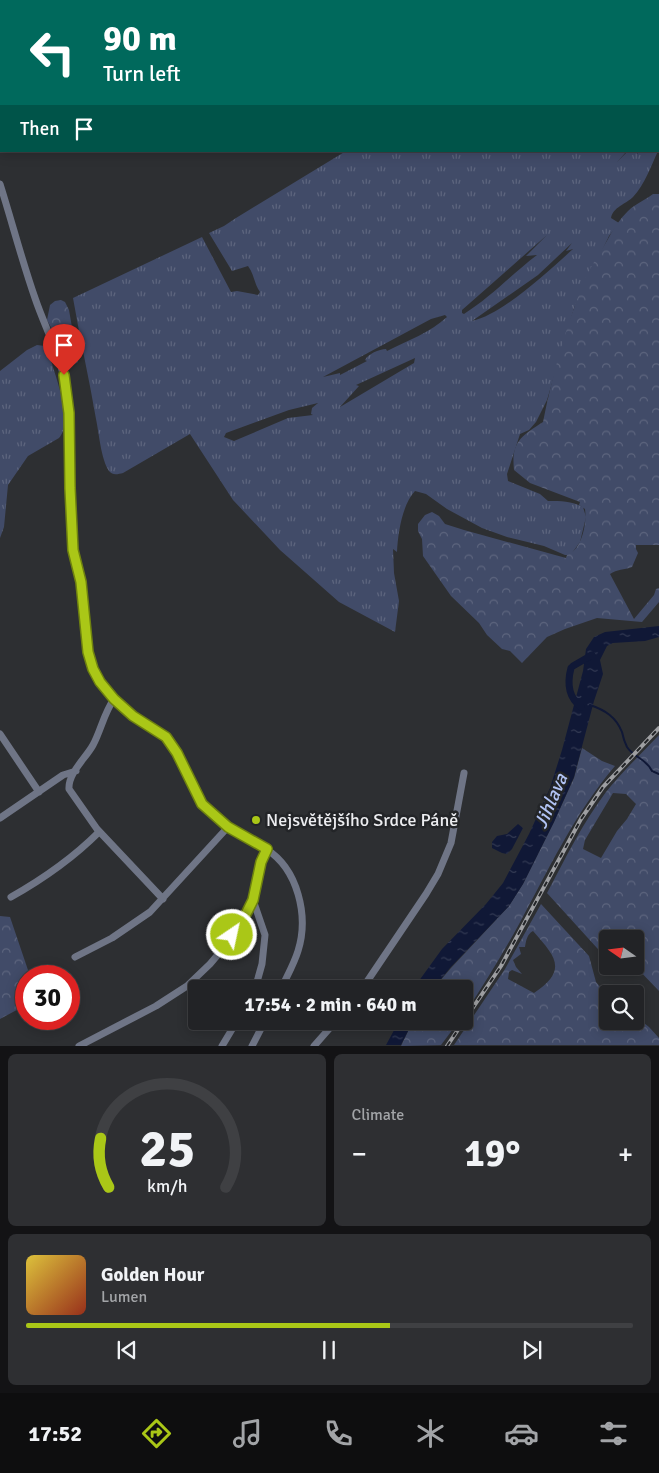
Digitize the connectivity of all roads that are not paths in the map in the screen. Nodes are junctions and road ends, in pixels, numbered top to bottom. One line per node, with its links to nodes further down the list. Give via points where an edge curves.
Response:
1 (0, 184): 2 (street, via 35,298 61,363 69,413 73,550 81,582 88,652 100,682)
2 (114, 699): 4 (street, via 92,747); 8 (street, via 133,716 166,737 202,804)
3 (0, 734): 6 (street)
4 (76, 771): 6 (street, via 63,775); 9 (street, via 69,789)
5 (464, 773): 17 (street, via 451,843 438,874)
6 (39, 792): 7 (street)
7 (0, 818)
8 (228, 827): 10 (street); 12 (street)
9 (99, 832): 11 (street, via 67,860); 12 (street)
10 (267, 849): 13 (street, via 259,868); 16 (street, via 293,880 302,916 299,950)
11 (11, 897)
12 (163, 899): 14 (street, via 112,938)
13 (253, 900): 15 (street, via 265,934); 21 (street, via 221,951 195,980 156,1006)
14 (75, 958)
15 (258, 980)
16 (286, 980)
17 (368, 980)
18 (232, 1030): 22 (street)
19 (260, 1030): 23 (street)
20 (328, 1030): 24 (street)
21 (79, 1046)
22 (222, 1046)
23 (252, 1046)
24 (314, 1046)

